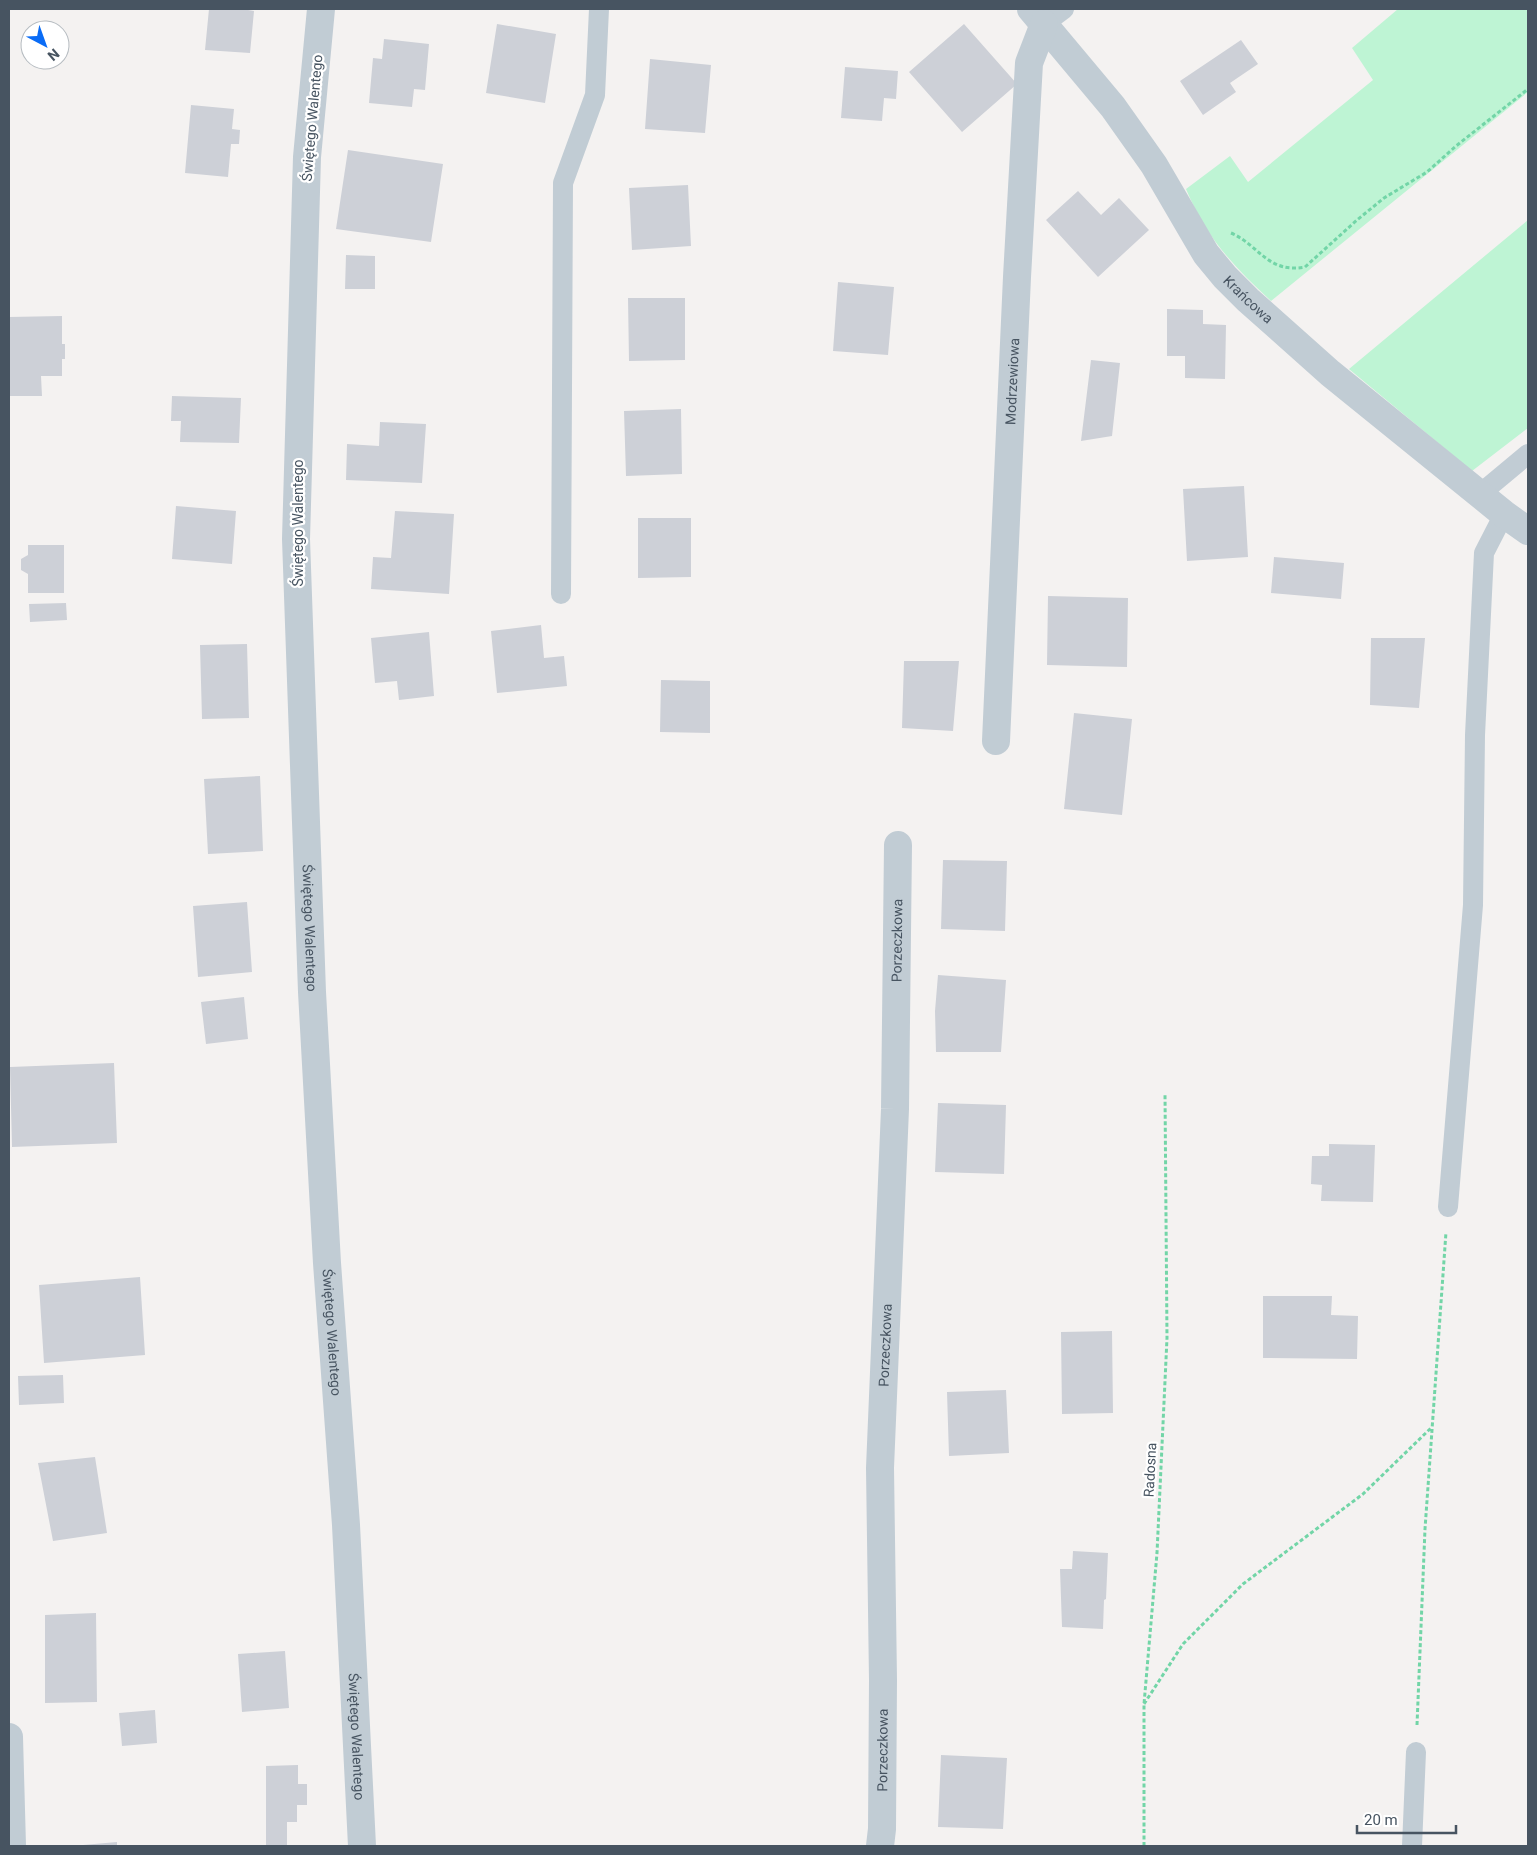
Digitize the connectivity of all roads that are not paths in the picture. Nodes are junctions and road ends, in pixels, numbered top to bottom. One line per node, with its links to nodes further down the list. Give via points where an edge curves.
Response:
1 (321, 9): 15 (street, Świętego Walentego, via 307,156 296,539 312,992 346,1525)
2 (599, 9): 8 (lane, via 595,95 564,182)
3 (1046, 14): 5 (street, Krańcowa, via 1154,164 1206,254 1225,277 1330,373); 9 (street, Modrzewiowa, via 1029,63)
4 (1528, 454): 5 (lane)
5 (1480, 494): 6 (street, Krańcowa)
6 (1504, 514): 7 (street, Krańcowa); 11 (lane, via 1484,553 1474,735 1473,905)
7 (1528, 531)
8 (560, 594)
9 (996, 741)
10 (898, 845): 16 (street, Porzeczkowa, via 895,1109 880,1468 883,1680)
11 (1448, 1207)
12 (9, 1737): 14 (street)
13 (1416, 1752): 17 (lane)
14 (12, 1846)
15 (362, 1846)
16 (880, 1846)
17 (1412, 1846)

